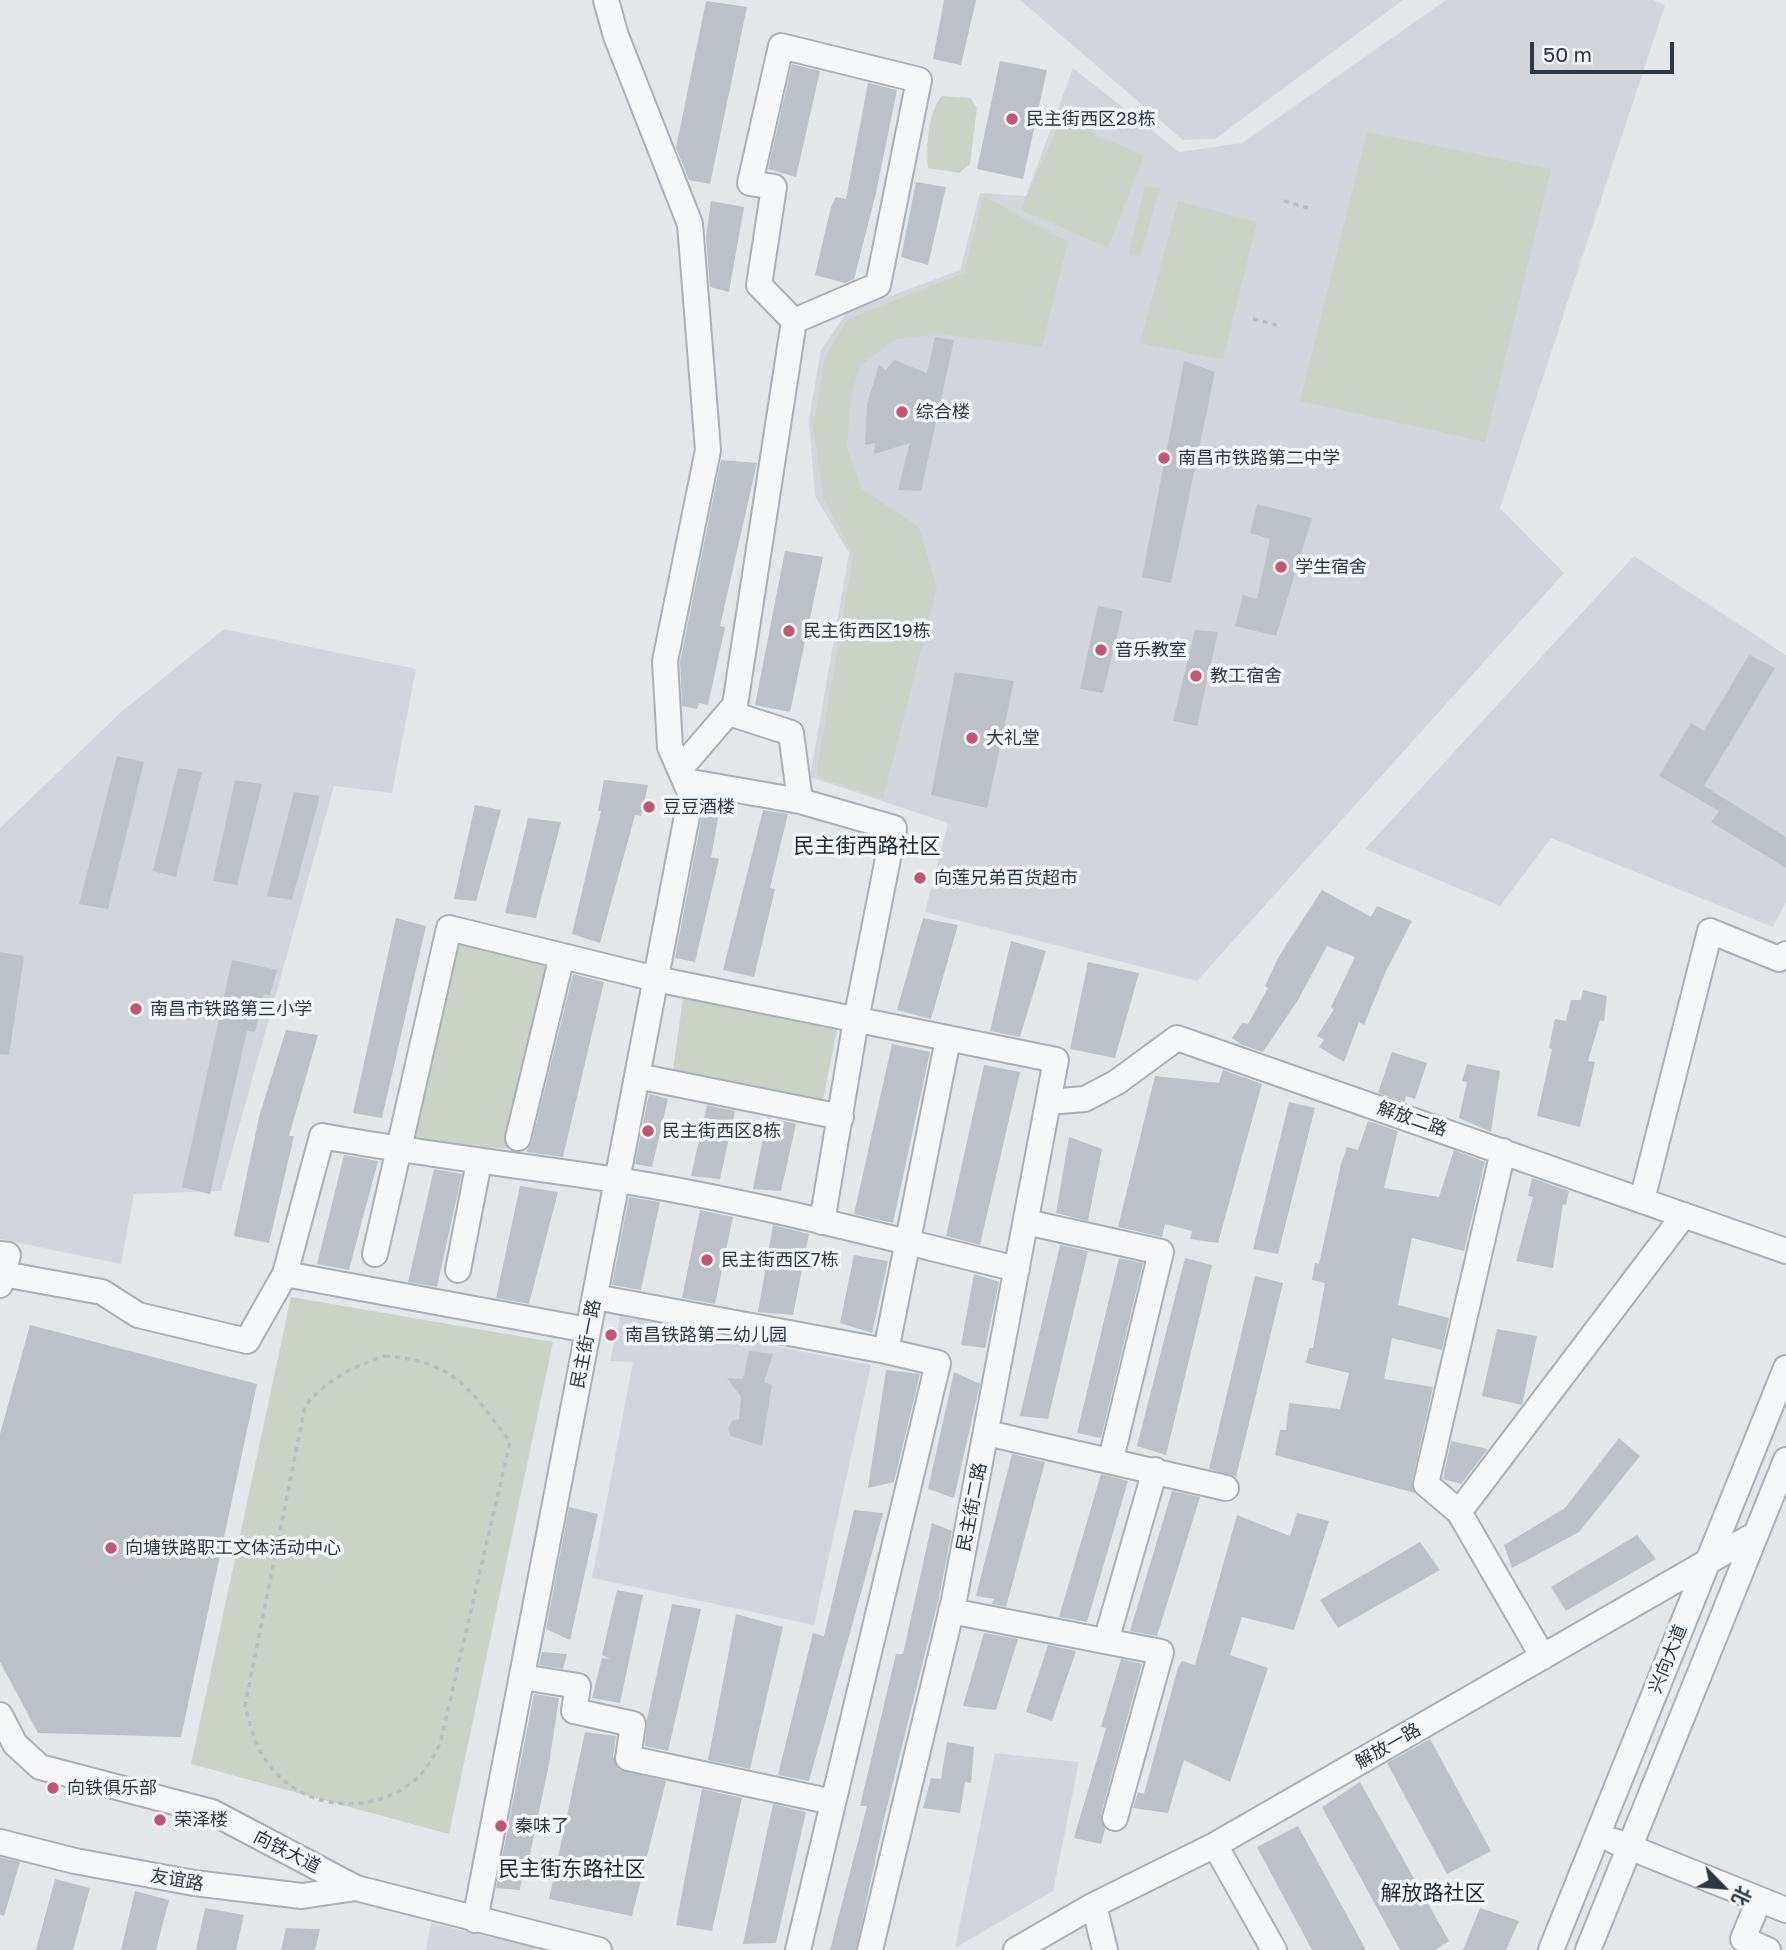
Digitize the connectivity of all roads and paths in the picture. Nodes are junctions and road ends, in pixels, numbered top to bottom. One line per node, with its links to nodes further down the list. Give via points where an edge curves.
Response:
1 (606, 0): 8 (street, 民主街一路, via 690,224 708,450 665,661 670,747)
2 (1284, 201): 3 (path)
3 (1308, 208)
4 (1253, 319): 6 (path)
5 (794, 321): 5 (street, via 759,285 774,187 750,183 781,46 919,80 878,285); 7 (street, via 735,705)
6 (1277, 325)
7 (729, 713): 8 (street); 9 (street, via 791,733)
8 (683, 775): 9 (street); 12 (street, 民主街一路, via 691,795)
9 (800, 801): 13 (street, via 894,828)
10 (1786, 954): 23 (street, via 1779,959 1710,931)
11 (562, 956): 12 (street); 18 (street); 19 (street, via 449,928)
12 (656, 979): 13 (street); 15 (street, 民主街一路)
13 (856, 1020): 14 (street); 17 (street)
14 (948, 1039): 16 (street, 民主街二路, via 1056,1060); 27 (street)
15 (637, 1076): 17 (street); 22 (street, 民主街一路)
16 (1048, 1102): 20 (street, 解放二路, via 1085,1098 1117,1082 1177,1038); 26 (street, 民主街二路)
17 (841, 1117): 25 (street)
18 (518, 1138)
19 (398, 1150): 21 (street); 29 (street); 33 (street, via 323,1136)
20 (1503, 1151): 23 (street, 解放二路); 44 (street, via 1426,1484)
21 (480, 1162): 22 (street); 31 (street)
22 (617, 1181): 25 (street); 34 (street, 民主街一路)
23 (1642, 1200): 24 (street, 解放二路)
24 (1684, 1215): 28 (street, 解放二路); 44 (street)
25 (822, 1222): 27 (street)
26 (1026, 1222): 30 (street, 民主街二路); 40 (street, via 1161,1252)
27 (909, 1243): 30 (street); 36 (street)
28 (1786, 1251)
29 (375, 1254)
30 (1017, 1269): 38 (street, 民主街二路)
31 (458, 1270)
32 (1, 1271): 33 (street, via 102,1292 138,1315 247,1341)
33 (285, 1274): 35 (street)
34 (595, 1297): 35 (street, 民主街一路); 36 (street)
35 (589, 1330): 50 (street, 民主街一路)
36 (886, 1351): 52 (street, via 938,1363)
37 (1786, 1368): 46 (street, 兴向大道)
38 (987, 1433): 40 (street); 47 (street, 民主街二路)
39 (510, 1442): 39 (path, via 445,1727 428,1767 412,1783 369,1804 335,1803 293,1787 267,1762 245,1706 305,1406 321,1387 362,1363 385,1356 411,1357 435,1366 479,1398)
40 (1111, 1459): 42 (street)
41 (1786, 1460): 45 (street, 兴向大道)
42 (1155, 1470): 43 (street); 48 (street)
43 (1226, 1488)
44 (1459, 1512): 49 (street)
45 (1756, 1534): 46 (street, 解放一路); 57 (street, 兴向大道)
46 (1708, 1562): 49 (street, 解放一路); 54 (street, 兴向大道)
47 (951, 1611): 48 (street); 66 (street, 民主街二路)
48 (1106, 1641): 53 (street, via 1161,1652)
49 (1543, 1657): 56 (street, 解放一路)
50 (522, 1677): 52 (street, via 578,1686 574,1711 633,1724 628,1758); 62 (street, 民主街一路)
51 (0, 1715): 58 (street, 向铁大道, via 15,1744 40,1767 212,1812)
52 (833, 1802): 65 (street)
53 (1115, 1818)
54 (1598, 1833): 57 (street); 69 (street, 兴向大道)
55 (0, 1842): 58 (street, 友谊路, via 194,1883 302,1896)
56 (1215, 1845): 60 (street, 解放一路); 68 (street)
57 (1629, 1848): 59 (street); 70 (street, 兴向大道)
58 (356, 1888): 62 (street, 向铁大道)
59 (1759, 1900): 61 (street); 71 (street, via 1743,1939)
60 (1094, 1905): 63 (street, 解放一路); 67 (street)
61 (1786, 1910)
62 (475, 1920): 64 (street, 向铁大道)
63 (1029, 1946)
64 (599, 1950)
65 (798, 1950)
66 (870, 1950)
67 (1105, 1950)
68 (1274, 1950)
69 (1551, 1950)
70 (1588, 1950)
71 (1768, 1950)

